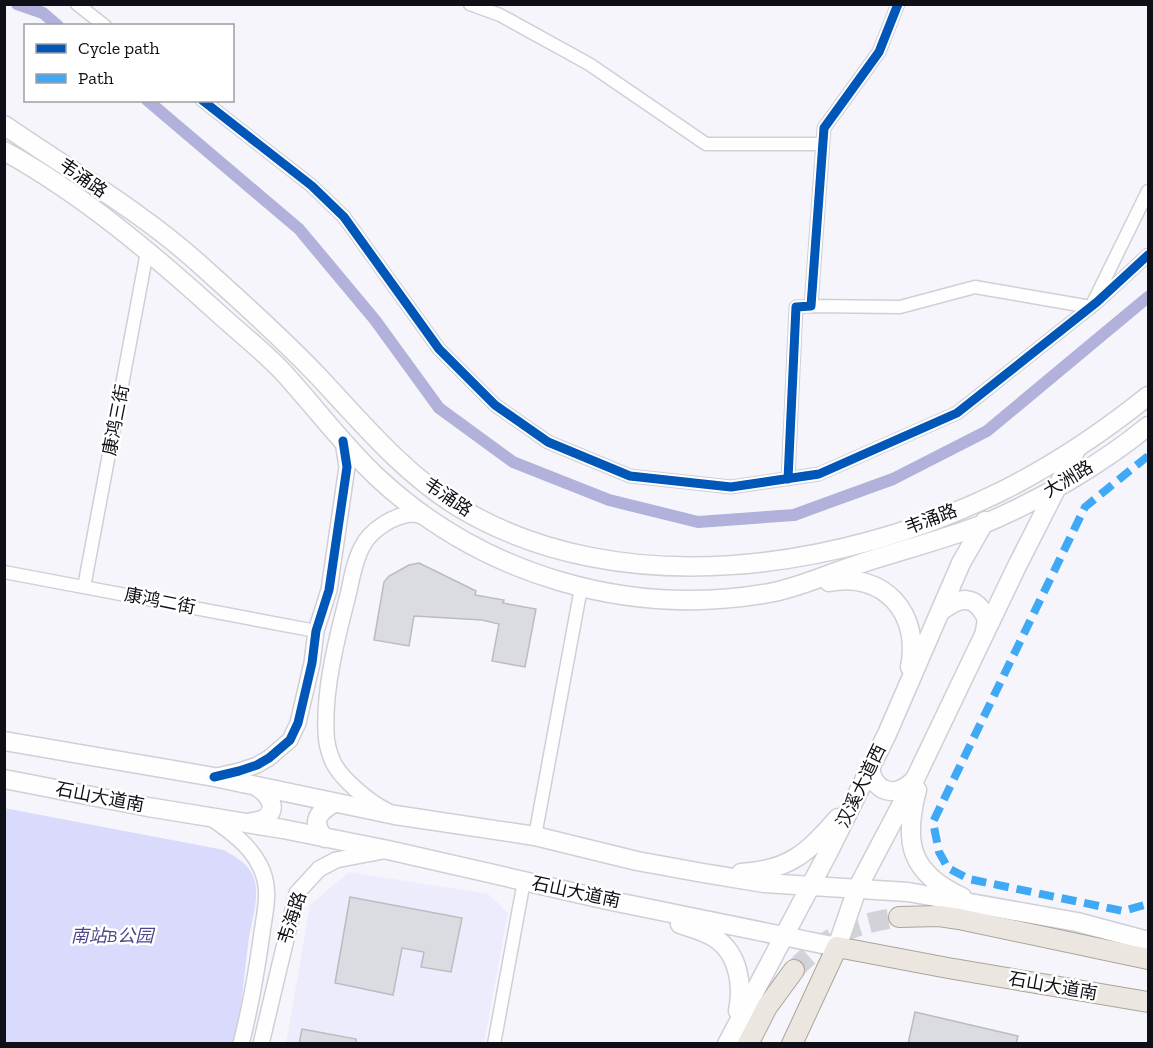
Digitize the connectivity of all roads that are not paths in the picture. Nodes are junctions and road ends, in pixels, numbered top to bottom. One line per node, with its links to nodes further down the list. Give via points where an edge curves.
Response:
1 (76, 4): 4 (street)
2 (470, 4): 7 (street, via 501,15 590,64 706,144)
3 (898, 4): 7 (street, via 879,52 825,128)
4 (102, 24)
5 (205, 102): 21 (street, via 312,186 344,217 439,349 495,405 548,442 630,476 731,487)
6 (4, 125): 8 (main road, 韦涌路)
7 (823, 144): 15 (street)
8 (36, 147): 11 (main road); 26 (main road, 韦涌路, via 195,260 316,374 371,435 428,486 492,525 577,554 663,566 773,562)
9 (4, 151): 11 (main road, 韦涌路)
10 (4, 159): 11 (main road)
11 (26, 163): 13 (main road, 韦涌路)
12 (1149, 191): 16 (street)
13 (147, 252): 19 (main road, 韦涌路, via 282,371); 29 (street, 康鸿三街)
14 (1149, 255): 16 (street)
15 (811, 306): 16 (street, via 900,307 975,287); 21 (street, via 796,307)
16 (1091, 307): 21 (street, via 957,413 819,474)
17 (1149, 396): 20 (main road, 大洲路)
18 (1149, 426): 22 (main road, 大洲路)
19 (343, 441): 24 (main road, 韦涌路, via 378,477); 31 (street, via 347,467)
20 (1077, 448): 22 (main road); 23 (main road, 大洲路)
21 (788, 478)
22 (1056, 488): 25 (main road, 大洲路); 36 (main road)
23 (1002, 490): 25 (main road, 汉溪大道西); 26 (main road, 韦涌路, via 939,518)
24 (429, 519): 30 (main road, 韦涌路, via 495,557); 34 (street, via 416,514 403,516 372,532 357,558)
25 (984, 524): 27 (main road, 韦涌路); 33 (main road, 汉溪大道西, via 961,563)
26 (851, 546): 27 (main road, via 864,549 866,555)
27 (855, 566): 32 (main road, 韦涌路)
28 (4, 572): 29 (street, 康鸿二街)
29 (84, 587): 35 (street, 康鸿二街)
30 (581, 588): 32 (main road, 韦涌路, via 695,600); 52 (street)
31 (329, 590): 34 (street, via 336,584 340,586); 35 (street)
32 (774, 592): 39 (main road, via 842,579 868,582 904,612 913,653)
33 (940, 612): 36 (main road, via 956,601 971,600 987,619); 39 (main road, 汉溪大道西)
34 (342, 619): 38 (street)
35 (316, 631): 37 (street)
36 (985, 632): 41 (main road)
37 (312, 663): 38 (street, via 315,696 323,697); 43 (street, via 298,723 290,740 257,765)
38 (330, 681): 49 (street, via 326,731 333,763 365,796)
39 (887, 734): 42 (main road, 汉溪大道西)
40 (4, 741): 43 (main road)
41 (923, 760): 45 (main road); 60 (main road, via 909,827 917,862 946,890)
42 (870, 766): 45 (main road, via 874,782 891,791 905,789); 46 (main road, 汉溪大道西)
43 (214, 777): 47 (main road)
44 (4, 778): 50 (main road, 石山大道南)
45 (915, 778): 58 (main road)
46 (862, 784): 55 (main road, via 826,832 788,864 765,871); 57 (main road, 汉溪大道西)
47 (257, 786): 48 (main road); 51 (main road, via 268,793 271,812)
48 (334, 803): 49 (main road); 53 (main road, via 318,816 318,831)
49 (395, 815): 52 (main road)
50 (210, 817): 51 (main road, 石山大道南); 63 (street, via 244,844 263,872 267,892)
51 (249, 823): 53 (main road, 石山大道南)
52 (535, 836): 55 (main road)
53 (325, 838): 54 (main road, 石山大道南)
54 (388, 850): 56 (main road, 石山大道南); 66 (street, 韦海路, via 336,860 307,880 297,893)
55 (703, 873): 57 (main road)
56 (524, 881): 59 (main road, 石山大道南); 73 (street)
57 (809, 887): 58 (main road); 62 (main road, 汉溪大道西)
58 (857, 889): 60 (main road, via 908,892); 65 (main road)
59 (607, 900): 62 (main road, 石山大道南); 70 (main road, via 703,932 726,948 734,960 741,986)
60 (992, 907): 64 (main road)
61 (899, 917): 67 (main road, via 949,918)
62 (783, 935): 65 (main road, 石山大道南); 70 (main road, 汉溪大道西)
63 (261, 939): 66 (street, via 274,935); 71 (street)
64 (1149, 940)
65 (837, 947): 69 (main road, 石山大道南); 76 (main road)
66 (281, 953): 72 (street, 韦海路)
67 (1149, 959)
68 (794, 970): 75 (main road, via 767,1007)
69 (1149, 1002)
70 (736, 1023): 74 (main road, 汉溪大道西)
71 (241, 1044)
72 (261, 1044)
73 (494, 1044)
74 (727, 1044)
75 (748, 1044)
76 (792, 1044)

